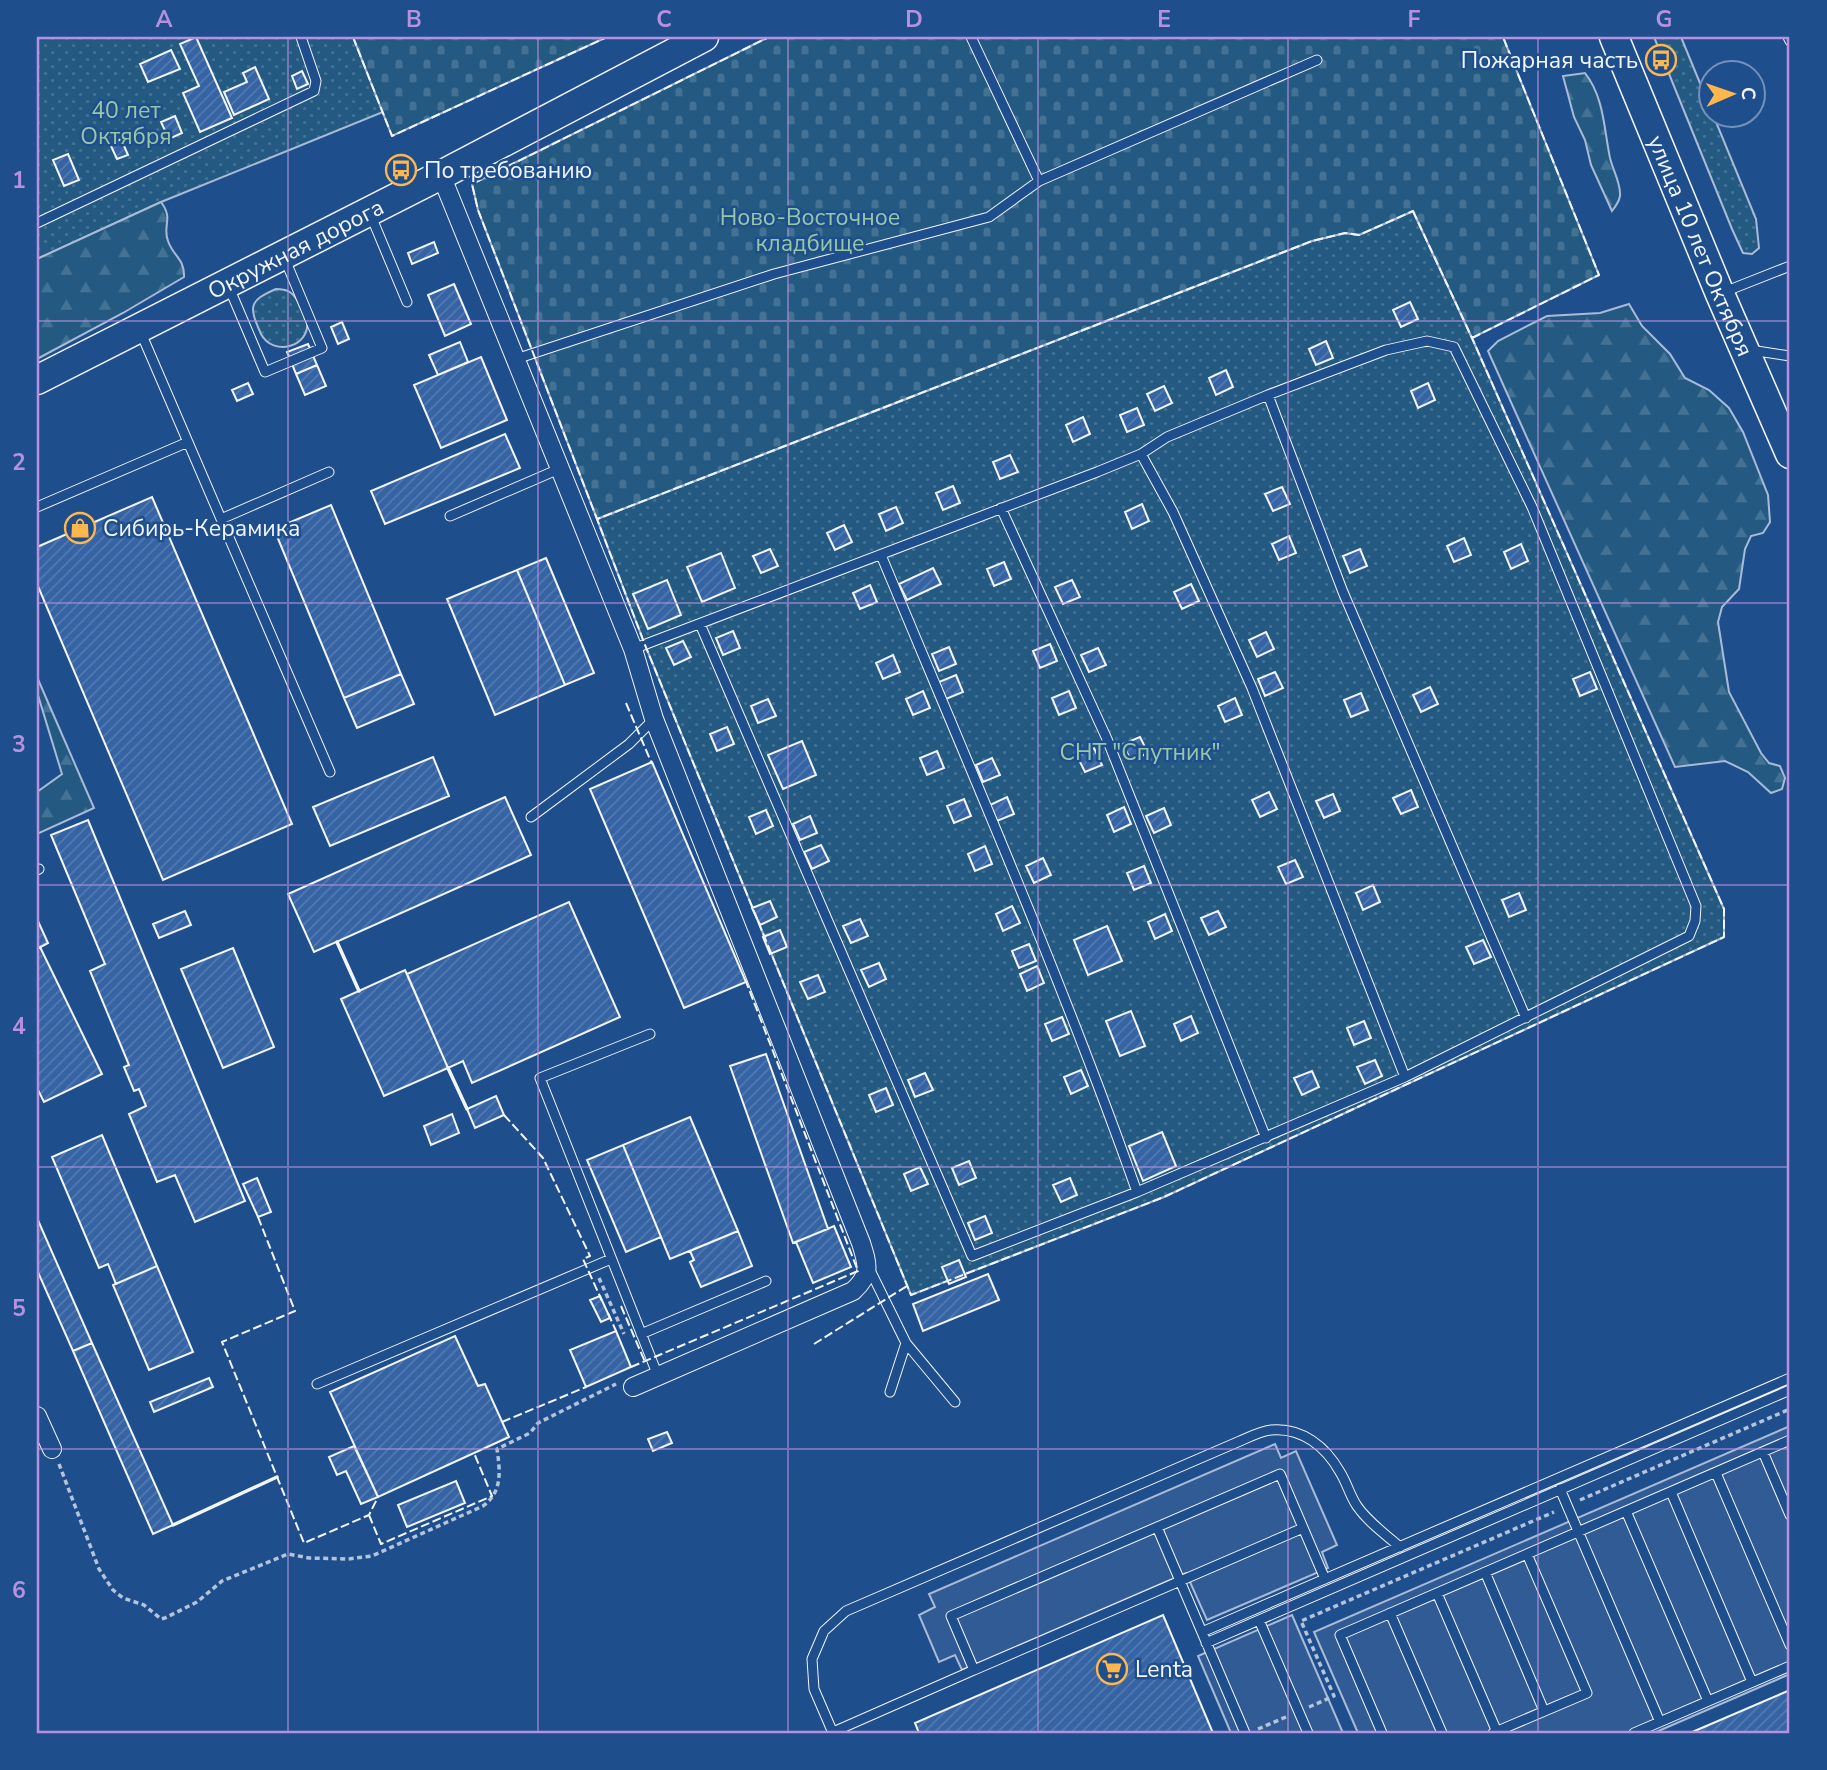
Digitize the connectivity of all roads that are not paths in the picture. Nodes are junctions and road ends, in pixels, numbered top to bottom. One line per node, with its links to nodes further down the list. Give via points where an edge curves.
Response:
1 (301, 37): 9 (lane, via 316,82 314,91)
2 (704, 37): 6 (main road, Окружная дорога)
3 (971, 37): 7 (lane)
4 (1614, 37): 13 (main road, улица 10 лет Октября)
5 (1317, 60): 7 (lane)
6 (441, 175): 8 (main road, Окружная дорога); 18 (street)
7 (1039, 181): 18 (lane, via 989,217 774,274)
8 (369, 212): 10 (main road, Окружная дорога); 14 (lane)
9 (37, 223)
10 (284, 256): 12 (main road, Окружная дорога); 12 (lane, via 322,348 265,372)
11 (1790, 266): 13 (lane)
12 (228, 284): 15 (main road, Окружная дорога)
13 (1720, 293): 16 (main road, улица 10 лет Октября)
14 (407, 302)
15 (140, 328): 19 (main road, Окружная дорога); 21 (lane)
16 (1744, 349): 17 (lane); 23 (main road, улица 10 лет Октября)
17 (1790, 356)
18 (516, 359): 24 (street)
19 (37, 380)
20 (1268, 395): 22 (lane, via 1167,437); 36 (lane, via 1343,592); 36 (lane, via 1386,350 1427,341 1454,347 1537,520 1696,906 1689,936)
21 (188, 442): 26 (lane); 29 (lane)
22 (1141, 454): 27 (lane); 38 (lane, via 1173,512 1252,688)
23 (1790, 454)
24 (559, 469): 28 (lane); 32 (street)
25 (329, 472): 29 (lane)
26 (37, 507)
27 (1001, 508): 30 (lane); 39 (lane, via 1107,739)
28 (450, 516)
29 (221, 519): 34 (lane)
30 (881, 555): 31 (lane); 40 (lane)
31 (700, 624): 32 (lane); 40 (lane, via 972,1256)
32 (633, 649): 33 (street)
33 (654, 719): 35 (lane, via 629,744); 42 (street)
34 (330, 772)
35 (531, 817)
36 (1526, 1018): 38 (lane)
37 (650, 1034): 41 (lane, via 540,1078)
38 (1405, 1077): 39 (lane)
39 (1266, 1138): 40 (lane)
40 (1138, 1192)
41 (611, 1259): 44 (lane); 48 (lane)
42 (867, 1263): 45 (lane); 46 (street, via 864,1281 853,1291)
43 (766, 1281): 44 (lane)
44 (641, 1334): 46 (lane)
45 (906, 1343): 51 (lane); 52 (lane)
46 (658, 1376): 49 (street)
47 (1790, 1378): 65 (lane)
48 (317, 1384)
49 (626, 1385)
50 (1790, 1390): 58 (lane)
51 (890, 1392)
52 (955, 1402)
53 (37, 1416): 55 (street)
54 (1790, 1440): 56 (lane)
55 (52, 1449)
56 (1763, 1452): 57 (lane); 61 (lane)
57 (1716, 1473): 59 (lane); 75 (lane)
58 (1560, 1489): 64 (lane); 72 (lane)
59 (1671, 1492): 60 (lane); 78 (lane)
60 (1626, 1511): 64 (lane); 79 (lane)
61 (1790, 1515)
62 (1157, 1527): 63 (lane, via 1280,1474); 69 (lane); 77 (lane, via 951,1616)
63 (1303, 1528): 68 (lane); 69 (lane)
64 (1578, 1532): 66 (lane); 81 (lane)
65 (1400, 1546): 68 (lane); 82 (lane, via 1356,1505 1326,1450 1300,1434 1270,1430 846,1611 824,1631 812,1659 814,1689)
66 (1527, 1554): 67 (lane); 80 (lane, via 1587,1693)
67 (1485, 1573): 70 (lane); 80 (lane)
68 (1325, 1579): 73 (lane)
69 (1180, 1581): 73 (lane); 77 (lane)
70 (1437, 1593): 71 (lane); 83 (lane)
71 (1390, 1613): 86 (lane, via 1340,1635); 87 (lane)
72 (1259, 1620): 74 (lane); 85 (lane)
73 (1202, 1632): 74 (lane)
74 (1206, 1643): 84 (lane)
75 (1790, 1645)
76 (1790, 1666): 78 (lane)
77 (974, 1670): 82 (lane)
78 (1752, 1682): 79 (lane)
79 (1708, 1701): 81 (lane)
80 (1544, 1712): 83 (lane)
81 (1660, 1722): 88 (lane)
82 (833, 1732)
83 (1495, 1732)
84 (1245, 1733)
85 (1308, 1733)
86 (1382, 1733)
87 (1442, 1733)
88 (1634, 1733)

